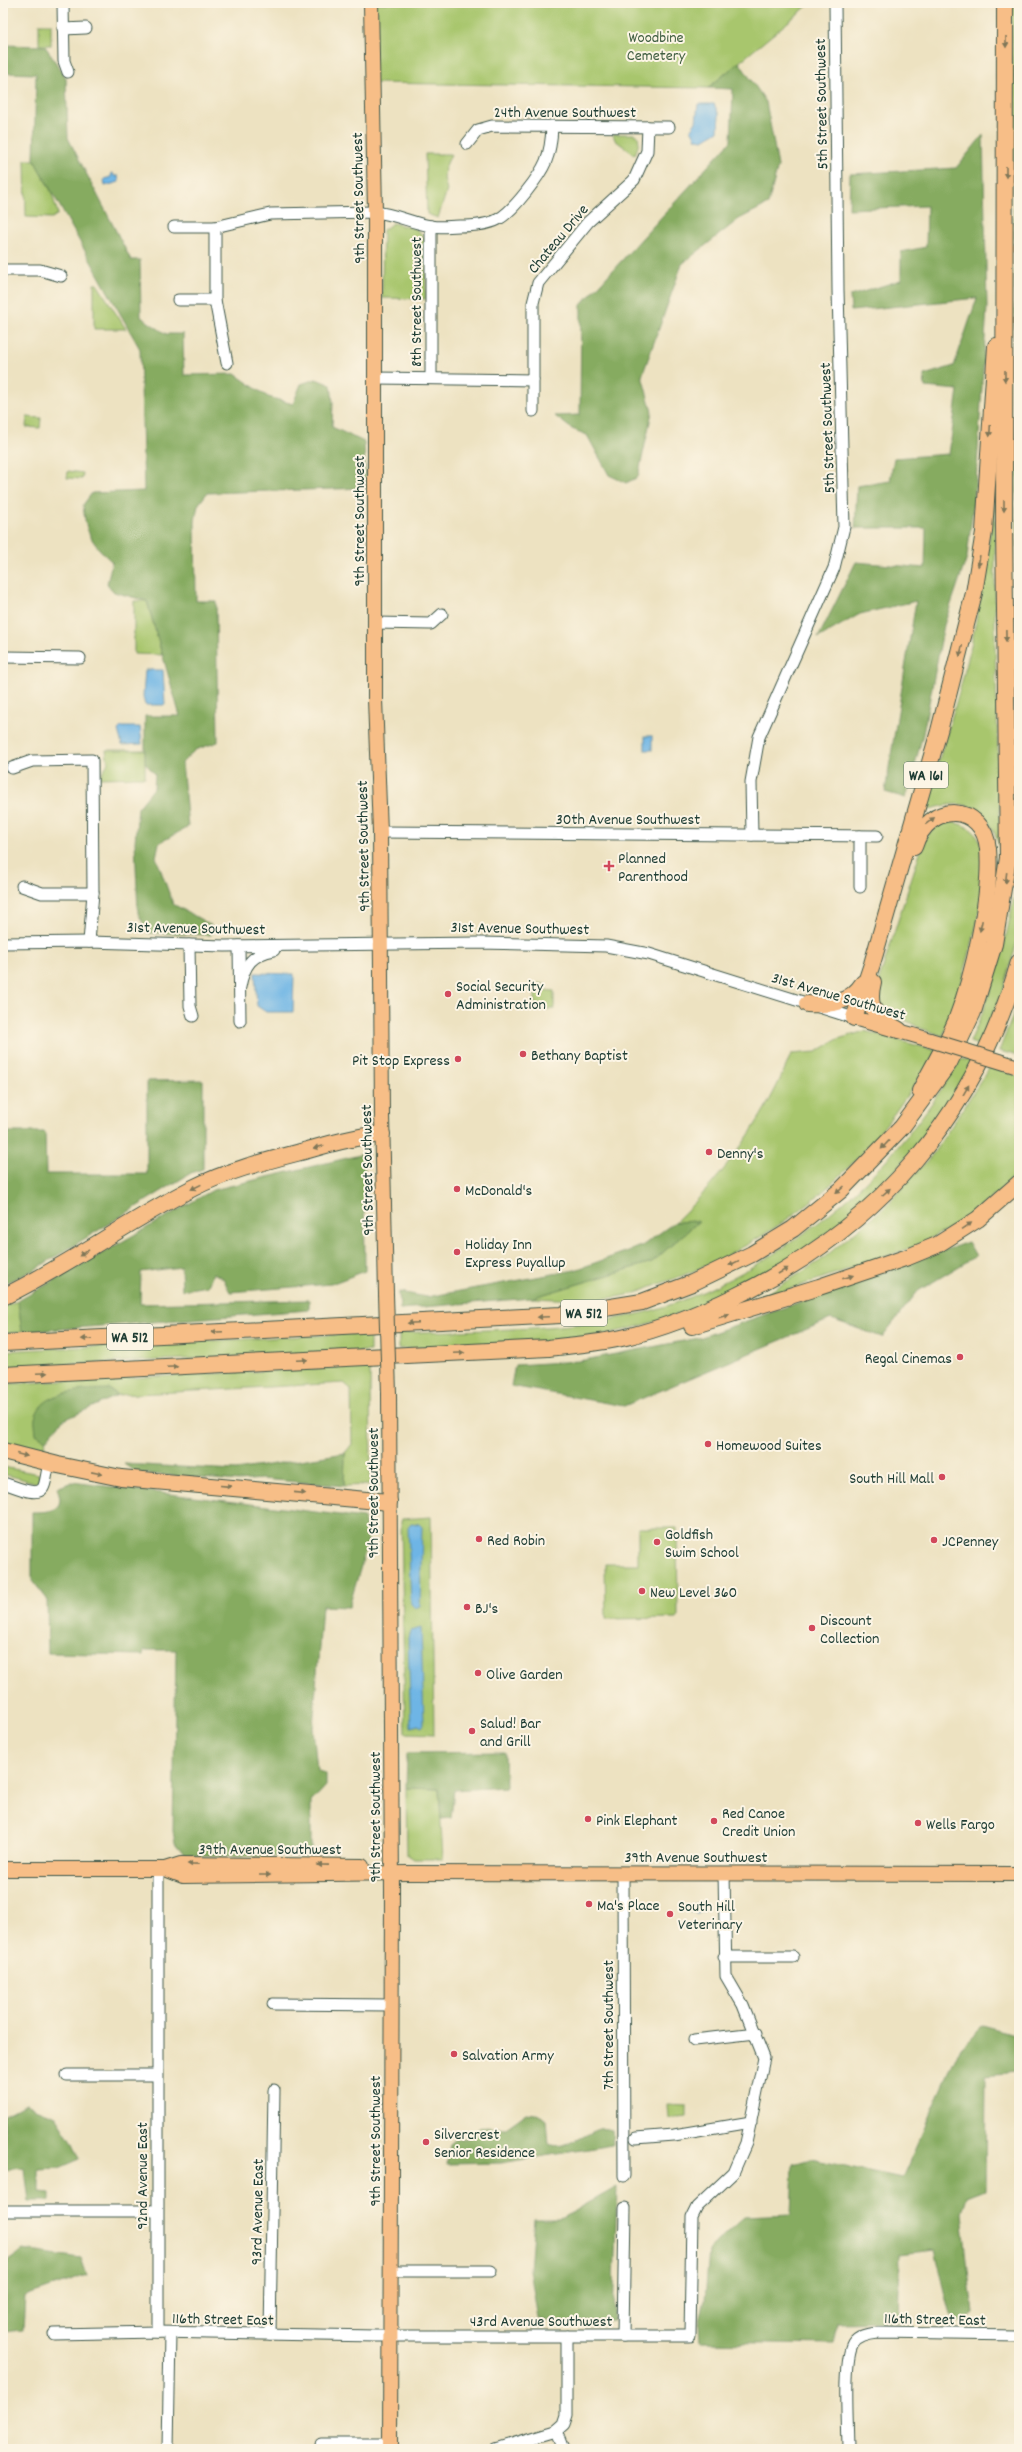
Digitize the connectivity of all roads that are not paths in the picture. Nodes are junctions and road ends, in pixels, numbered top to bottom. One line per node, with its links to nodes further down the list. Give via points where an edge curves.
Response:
1 (63, 3): 5 (street)
2 (371, 3): 12 (main road, 9th Street Southwest)
3 (835, 3): 32 (street, 5th Street Southwest, via 844,527 834,568 759,737 751,782)
4 (1006, 3): 13 (highway, WA 161, one-way to 13)
5 (63, 28): 6 (street); 7 (street, via 64,61)
6 (86, 28)
7 (68, 72)
8 (552, 126): 9 (street, 24th Avenue Southwest); 11 (street, 24th Avenue Southwest, via 488,126 474,134); 14 (street, via 546,165 506,216 484,225)
9 (648, 127): 10 (street, 24th Avenue Southwest); 24 (street, Chateau Drive, via 647,151 634,180 588,222 538,283 533,303)
10 (669, 127)
11 (467, 144)
12 (375, 212): 14 (street, via 390,213); 16 (street, via 270,214); 22 (main road, 9th Street Southwest)
13 (1006, 225): 45 (highway, WA 161, one-way to 45, via 993,375 984,532 974,592 949,695); 53 (highway, WA 512, one-way to 53, via 1004,527 1008,858 994,944 973,1012 949,1063)
14 (431, 226): 23 (street, 8th Street Southwest)
15 (174, 227): 16 (street)
16 (215, 227): 20 (street)
17 (3, 270): 18 (street, via 40,270)
18 (61, 276)
19 (178, 300): 20 (street)
20 (214, 300): 21 (street)
21 (227, 363)
22 (375, 378): 23 (street); 27 (main road, 9th Street Southwest)
23 (431, 378): 24 (street)
24 (533, 380): 25 (street, Chateau Drive)
25 (533, 411)
26 (442, 614): 27 (street, via 431,624)
27 (375, 623): 31 (main road, 9th Street Southwest)
28 (3, 657): 29 (street)
29 (80, 658)
30 (12, 768): 37 (street, via 32,761 92,760)
31 (380, 832): 32 (street, 30th Avenue Southwest); 40 (main road, 9th Street Southwest)
32 (752, 835): 33 (street, 30th Avenue Southwest)
33 (860, 836): 34 (street, 30th Avenue Southwest); 36 (street)
34 (877, 836)
35 (22, 886): 37 (street, via 42,893)
36 (860, 887)
37 (93, 893): 38 (street)
38 (89, 942): 39 (street, 31st Avenue Southwest); 41 (street, 31st Avenue Southwest)
39 (3, 943)
40 (380, 944): 42 (street, 31st Avenue Southwest); 47 (street, 31st Avenue Southwest, via 540,943 613,947 648,954); 54 (main road, 9th Street Southwest)
41 (189, 945): 43 (street, 31st Avenue Southwest); 48 (street, via 190,1006)
42 (296, 945): 43 (street, 31st Avenue Southwest); 46 (street, via 254,957 246,965)
43 (239, 946): 46 (street)
44 (1019, 962): 58 (highway, WA 512, one-way to 44, via 627,1337 702,1313 756,1287 805,1258 854,1221 912,1166 961,1098 991,1043)
45 (872, 964): 47 (highway, via 861,986 849,998 830,1005); 49 (highway, WA 161)
46 (240, 987): 50 (street)
47 (807, 1004): 49 (street, 31st Avenue Southwest)
48 (193, 1016)
49 (854, 1018): 51 (main road, 31st Avenue Southwest)
50 (240, 1020)
51 (900, 1030): 52 (main road, 31st Avenue Southwest, bridge); 53 (highway, one-way to 53, via 884,1022 874,1010 870,998 874,978 916,841 925,824 934,817 961,814 981,826 988,842 989,869 984,910 966,990 956,1021)
52 (1017, 1067)
53 (902, 1127): 57 (highway, WA 512, one-way to 57, via 841,1190 793,1230 752,1254 692,1283 642,1302 561,1316)
54 (382, 1134): 56 (highway, one-way to 56, via 362,1136 315,1148 211,1179 68,1263); 63 (main road, 9th Street Southwest, bridge, via 389,1394)
55 (1019, 1183): 58 (highway, one-way to 55, via 613,1345 669,1333 908,1257 953,1235 978,1219)
56 (3, 1297)
57 (3, 1343)
58 (549, 1348): 59 (highway, WA 512, one-way to 58)
59 (3, 1375)
60 (3, 1451): 61 (highway, one-way to 61)
61 (49, 1465): 62 (street, via 44,1487 38,1491 31,1492); 63 (highway, one-way to 63, via 121,1478)
62 (3, 1483)
63 (389, 1502): 66 (main road, 9th Street Southwest)
64 (3, 1869): 65 (main road, 39th Avenue Southwest)
65 (162, 1869): 66 (main road, 39th Avenue Southwest, via 183,1876); 77 (street, 92nd Avenue East)
66 (392, 1873): 67 (main road, 39th Avenue Southwest); 73 (main road, 9th Street Southwest)
67 (622, 1873): 68 (main road, 39th Avenue Southwest); 81 (street, 7th Street Southwest)
68 (724, 1873): 69 (main road, 39th Avenue Southwest); 70 (street)
69 (1019, 1874)
70 (724, 1957): 71 (street); 74 (street, via 726,1976)
71 (793, 1957)
72 (273, 2004): 73 (street)
73 (392, 2005): 85 (main road, 9th Street Southwest)
74 (756, 2033): 75 (street); 79 (street, via 764,2058)
75 (694, 2040)
76 (67, 2075): 77 (street)
77 (157, 2075): 84 (street, 92nd Avenue East)
78 (274, 2090): 90 (street, 93rd Avenue East)
79 (751, 2122): 80 (street, via 674,2135); 94 (street, 43rd Avenue Southwest, via 746,2143 733,2173 697,2207 692,2217 690,2336)
80 (636, 2138)
81 (624, 2176)
82 (625, 2208): 94 (street)
83 (3, 2211): 84 (street)
84 (157, 2211): 87 (street, 92nd Avenue East)
85 (391, 2271): 86 (street); 92 (main road, 9th Street Southwest)
86 (491, 2271)
87 (158, 2332): 88 (street, 116th Street East); 89 (street, 116th Street East)
88 (170, 2333): 90 (street, 116th Street East); 98 (street)
89 (54, 2334)
90 (270, 2334): 92 (street, 116th Street East)
91 (1019, 2335): 101 (street, 116th Street East, via 874,2334 861,2337 853,2344 848,2364)
92 (391, 2336): 93 (street, 43rd Avenue Southwest); 97 (main road, 9th Street Southwest)
93 (567, 2336): 94 (street, 43rd Avenue Southwest); 95 (street, via 567,2415 564,2424)
94 (623, 2336)
95 (556, 2431): 99 (street); 100 (street)
96 (321, 2444): 97 (street)
97 (390, 2447)
98 (168, 2449)
99 (495, 2449)
100 (563, 2449)
101 (848, 2449)

